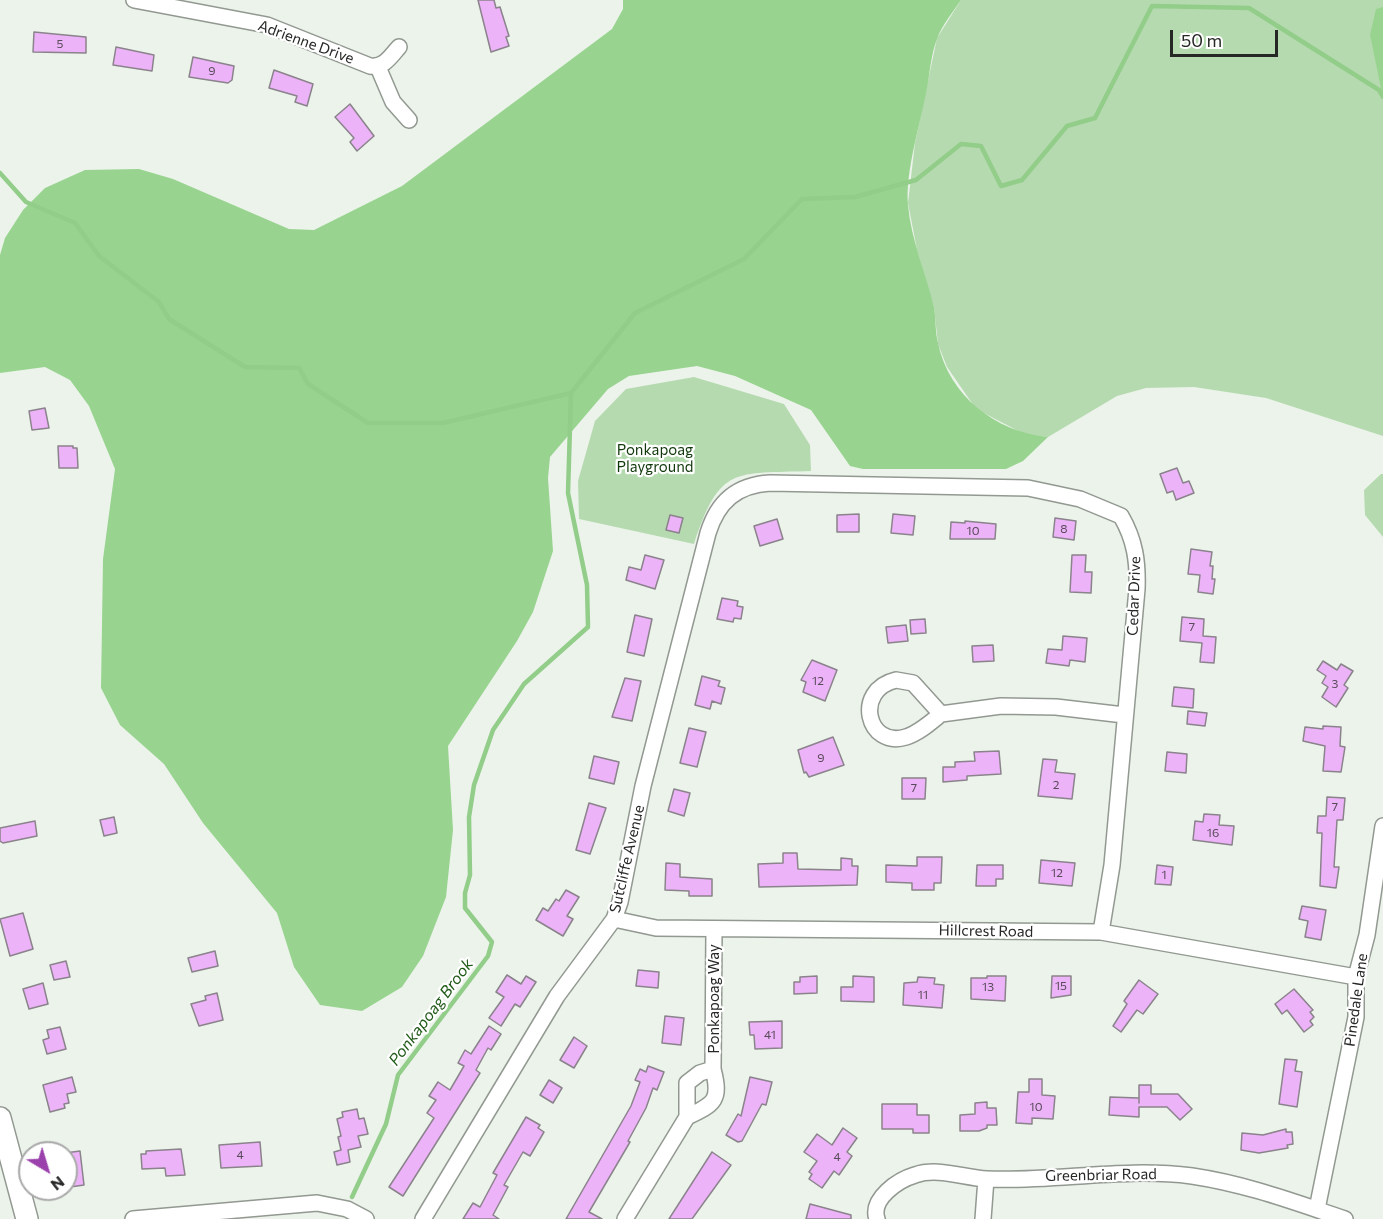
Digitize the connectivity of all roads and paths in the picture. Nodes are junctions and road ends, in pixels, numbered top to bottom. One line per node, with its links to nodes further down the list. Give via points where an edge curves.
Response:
1 (134, 0): 3 (street, Adrienne Drive, via 267,25)
2 (399, 47): 3 (street)
3 (378, 67): 4 (street, via 393,102)
4 (409, 120)
5 (701, 560): 7 (street, Cedar Drive, via 717,511 731,494 751,484 1009,486 1105,507 1121,516 1138,561); 9 (street, Sutcliffe Avenue, via 643,786)
6 (941, 714): 6 (street, via 920,689 904,680 880,687 870,700 873,725 891,738 906,737); 7 (street, via 1001,706 1056,707)
7 (1124, 715): 11 (street, Cedar Drive, via 1112,866)
8 (1383, 825): 12 (street, Pinedale Lane)
9 (614, 919): 10 (street, Hillcrest Road, via 656,928); 22 (street, Sutcliffe Avenue, via 557,996)
10 (714, 929): 11 (street, Hillcrest Road); 13 (street, Ponkapoag Way)
11 (1101, 932): 12 (street, Hillcrest Road)
12 (1356, 977): 17 (street, Pinedale Lane, via 1356,1017)
13 (713, 1069): 14 (street, via 687,1083); 14 (street, Ponkapoag Way, via 716,1097)
14 (687, 1117): 23 (street)
15 (0, 1118): 19 (main road)
16 (987, 1179): 17 (street, Greenbriar Road, via 1138,1172 1191,1176 1263,1190); 18 (street); 24 (street, Greenbriar Road, via 917,1174 890,1189 878,1203)
17 (1317, 1209): 26 (street, Greenbriar Road)
18 (984, 1213): 25 (street)
19 (27, 1219)
20 (133, 1219): 21 (street, via 317,1203 347,1209)
21 (366, 1219)
22 (423, 1219)
23 (625, 1219)
24 (877, 1219)
25 (969, 1219)
26 (1346, 1219)

